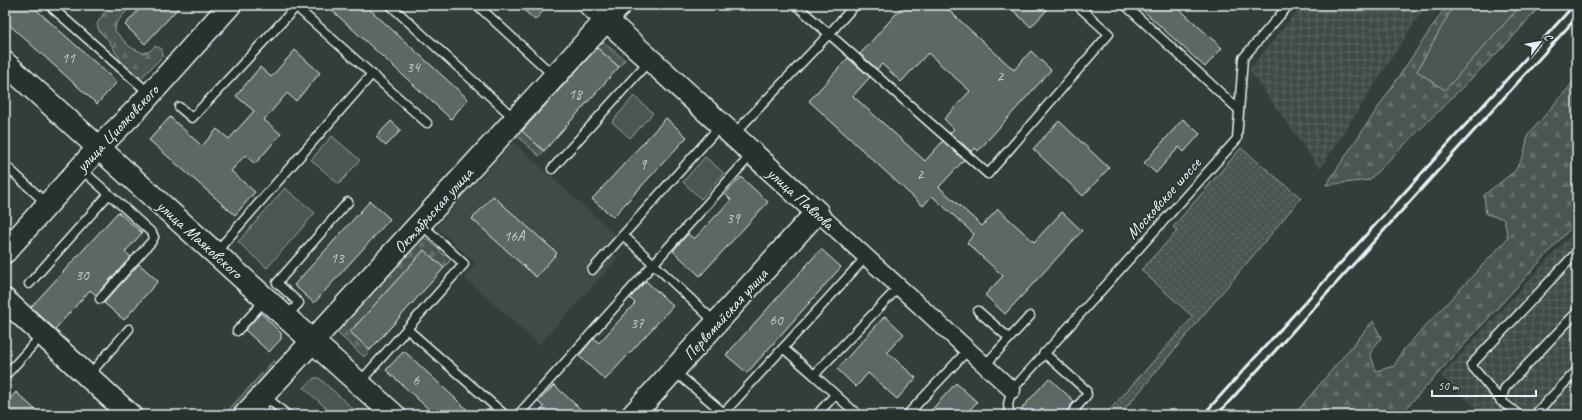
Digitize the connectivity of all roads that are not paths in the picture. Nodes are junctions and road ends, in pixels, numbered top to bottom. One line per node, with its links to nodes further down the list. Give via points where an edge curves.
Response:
1 (49, 5): 18 (lane)
2 (230, 5): 18 (street, улица Циолковского)
3 (390, 5): 21 (lane)
4 (477, 5): 17 (lane)
5 (590, 5): 12 (street, улица Павлова)
6 (796, 5): 13 (lane)
7 (856, 5): 13 (lane)
8 (1077, 5): 13 (lane, via 1109,34 988,174)
9 (1125, 5): 20 (lane)
10 (1288, 5): 20 (lane, Московское шоссе, via 1243,58)
11 (295, 6): 16 (lane); 19 (lane, via 192,118)
12 (613, 13): 14 (street, улица Павлова); 17 (street, Октябрьская улица)
13 (829, 34): 23 (lane)
14 (650, 60): 23 (street, улица Павлова); 28 (lane)
15 (5, 63): 24 (street, улица Маяковского)
16 (372, 74): 22 (lane); 37 (lane)
17 (554, 76): 21 (street, Октябрьская улица)
18 (150, 94): 24 (street, улица Циолковского)
19 (179, 107)
20 (1239, 110): 59 (lane, Московское шоссе, via 1237,139)
21 (515, 119): 33 (street, Октябрьская улица)
22 (427, 124)
23 (727, 130): 25 (street, улица Павлова); 34 (lane)
24 (99, 147): 27 (street, улица Циолковского); 37 (street, улица Маяковского)
25 (752, 154): 32 (street, улица Павлова); 39 (lane)
26 (5, 165): 31 (lane)
27 (80, 168): 29 (lane); 31 (street, улица Циолковского)
28 (552, 169)
29 (109, 194): 41 (lane); 44 (lane, via 154,237)
30 (348, 202): 49 (lane, via 276,283 298,303)
31 (48, 204): 35 (street, улица Циолковского)
32 (817, 212): 38 (street, улица Павлова); 50 (street, Первомайская улица)
33 (421, 224): 52 (lane, via 464,264); 56 (street, Октябрьская улица)
34 (623, 235): 39 (lane); 40 (lane)
35 (5, 252)
36 (1577, 252): 70 (lane, via 1471,365)
37 (216, 253): 43 (street, улица Маяковского)
38 (866, 257): 42 (street, улица Павлова); 57 (lane)
39 (654, 264): 50 (lane); 78 (lane)
40 (592, 270)
41 (29, 284)
42 (899, 287): 58 (street, улица Павлова); 63 (lane)
43 (266, 298): 49 (street, улица Маяковского); 53 (lane)
44 (100, 299)
45 (5, 300): 54 (street)
46 (978, 311): 55 (lane)
47 (1577, 312): 70 (lane, via 1505,388)
48 (1030, 316): 55 (lane)
49 (286, 317): 56 (street, улица Маяковского)
50 (716, 323): 61 (street, Первомайская улица)
51 (129, 329): 65 (lane)
52 (406, 329): 66 (lane); 77 (lane)
53 (237, 331)
54 (42, 335): 64 (lane); 65 (street)
55 (1009, 338): 60 (lane)
56 (313, 341): 66 (street, улица Маяковского); 68 (street, Октябрьская улица)
57 (783, 348): 63 (lane); 72 (lane)
58 (968, 350): 60 (street, улица Павлова); 81 (lane)
59 (1044, 353): 67 (lane, Московское шоссе); 83 (lane, via 1087,392)
60 (985, 365): 67 (street, улица Павлова)
61 (674, 370): 72 (lane); 79 (street, Первомайская улица)
62 (1577, 370): 85 (lane)
63 (814, 375): 69 (lane)
64 (5, 376)
65 (88, 377): 73 (street)
66 (359, 382): 76 (street, улица Маяковского)
67 (1012, 390): 82 (lane, via 1008,404)
68 (263, 395): 74 (street, Октябрьская улица); 75 (lane)
69 (835, 395): 71 (lane); 80 (lane)
70 (1501, 401): 84 (lane)
71 (820, 411)
72 (723, 414)
73 (130, 415)
74 (245, 415)
75 (287, 415)
76 (394, 415)
77 (505, 415)
78 (518, 415)
79 (633, 415)
80 (858, 415)
81 (907, 415)
82 (1012, 415)
83 (1070, 415)
84 (1519, 415)
85 (1538, 415)

